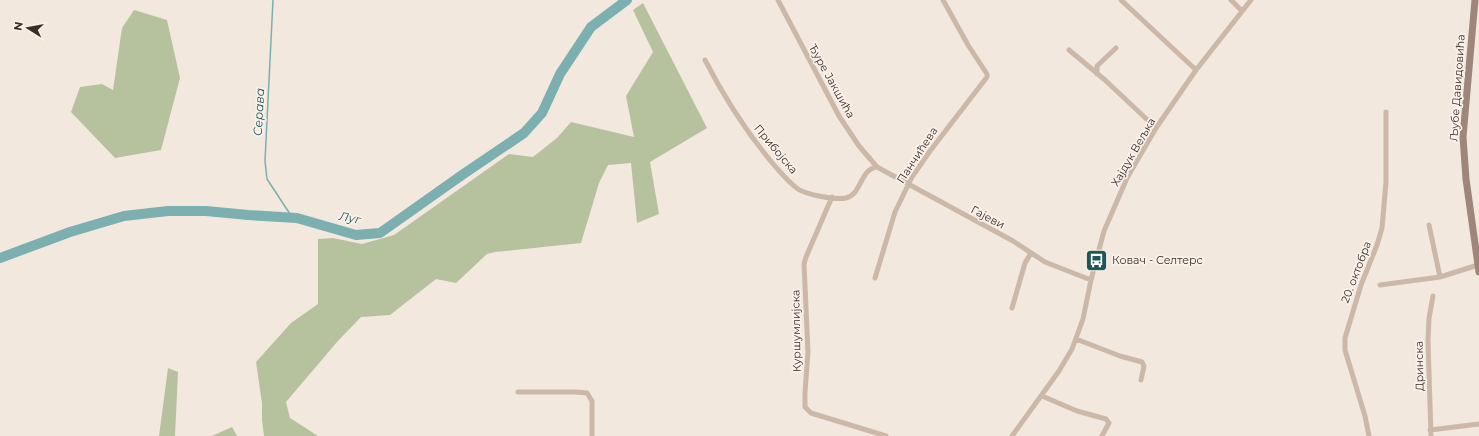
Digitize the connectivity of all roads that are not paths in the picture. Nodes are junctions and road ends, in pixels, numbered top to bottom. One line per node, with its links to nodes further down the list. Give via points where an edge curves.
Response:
1 (778, 0): 15 (street, Ђуре Јакшића, via 839,116)
2 (943, 0): 16 (street, Панчићева, via 987,77 930,151)
3 (1121, 0): 11 (street)
4 (1232, 0): 7 (street)
5 (1251, 0): 7 (street, Хајдук Вељка)
6 (1475, 0): 20 (main road, Љубе Давидовића, via 1463,137)
7 (1242, 11): 11 (street, Хајдук Вељка)
8 (1116, 48): 12 (street, via 1097,66)
9 (1069, 50): 12 (street)
10 (705, 60): 17 (street, Прибојска, via 744,125 777,168 800,190)
11 (1196, 70): 14 (street, Хајдук Вељка)
12 (1097, 74): 14 (street)
13 (1386, 112): 37 (street, 20. октобра, via 1386,182 1382,228 1344,338)
14 (1156, 128): 23 (street, Хајдук Вељка, via 1127,178 1104,231)
15 (877, 167): 16 (street, Гајеви); 17 (street, Прибојска, via 868,171 854,194 844,198)
16 (909, 186): 19 (street, Гајеви); 22 (street, Панчићева, via 895,212)
17 (832, 197): 34 (street, Куршумлијска, via 804,264 808,352 805,407 811,413)
18 (1429, 225): 21 (street)
19 (1031, 253): 23 (street, Гајеви, via 1045,262); 26 (street, via 1025,263)
20 (1478, 269): 21 (street)
21 (1440, 277): 24 (street)
22 (875, 278)
23 (1091, 280): 27 (street, Хајдук Вељка)
24 (1380, 285)
25 (1432, 296): 32 (street, Дринска, via 1428,341)
26 (1012, 308)
27 (1076, 339): 28 (street, via 1142,362 1144,366); 30 (street, Хајдук Вељка)
28 (1141, 380)
29 (518, 392): 33 (street, via 587,393 592,401)
30 (1042, 396): 35 (street, Хајдук Вељка); 36 (street, via 1077,411 1106,418 1108,423)
31 (1479, 424): 32 (street)
32 (1430, 430): 38 (street, Дринска)
33 (592, 436)
34 (886, 436)
35 (1012, 436)
36 (1102, 436)
37 (1369, 436)
38 (1431, 436)

